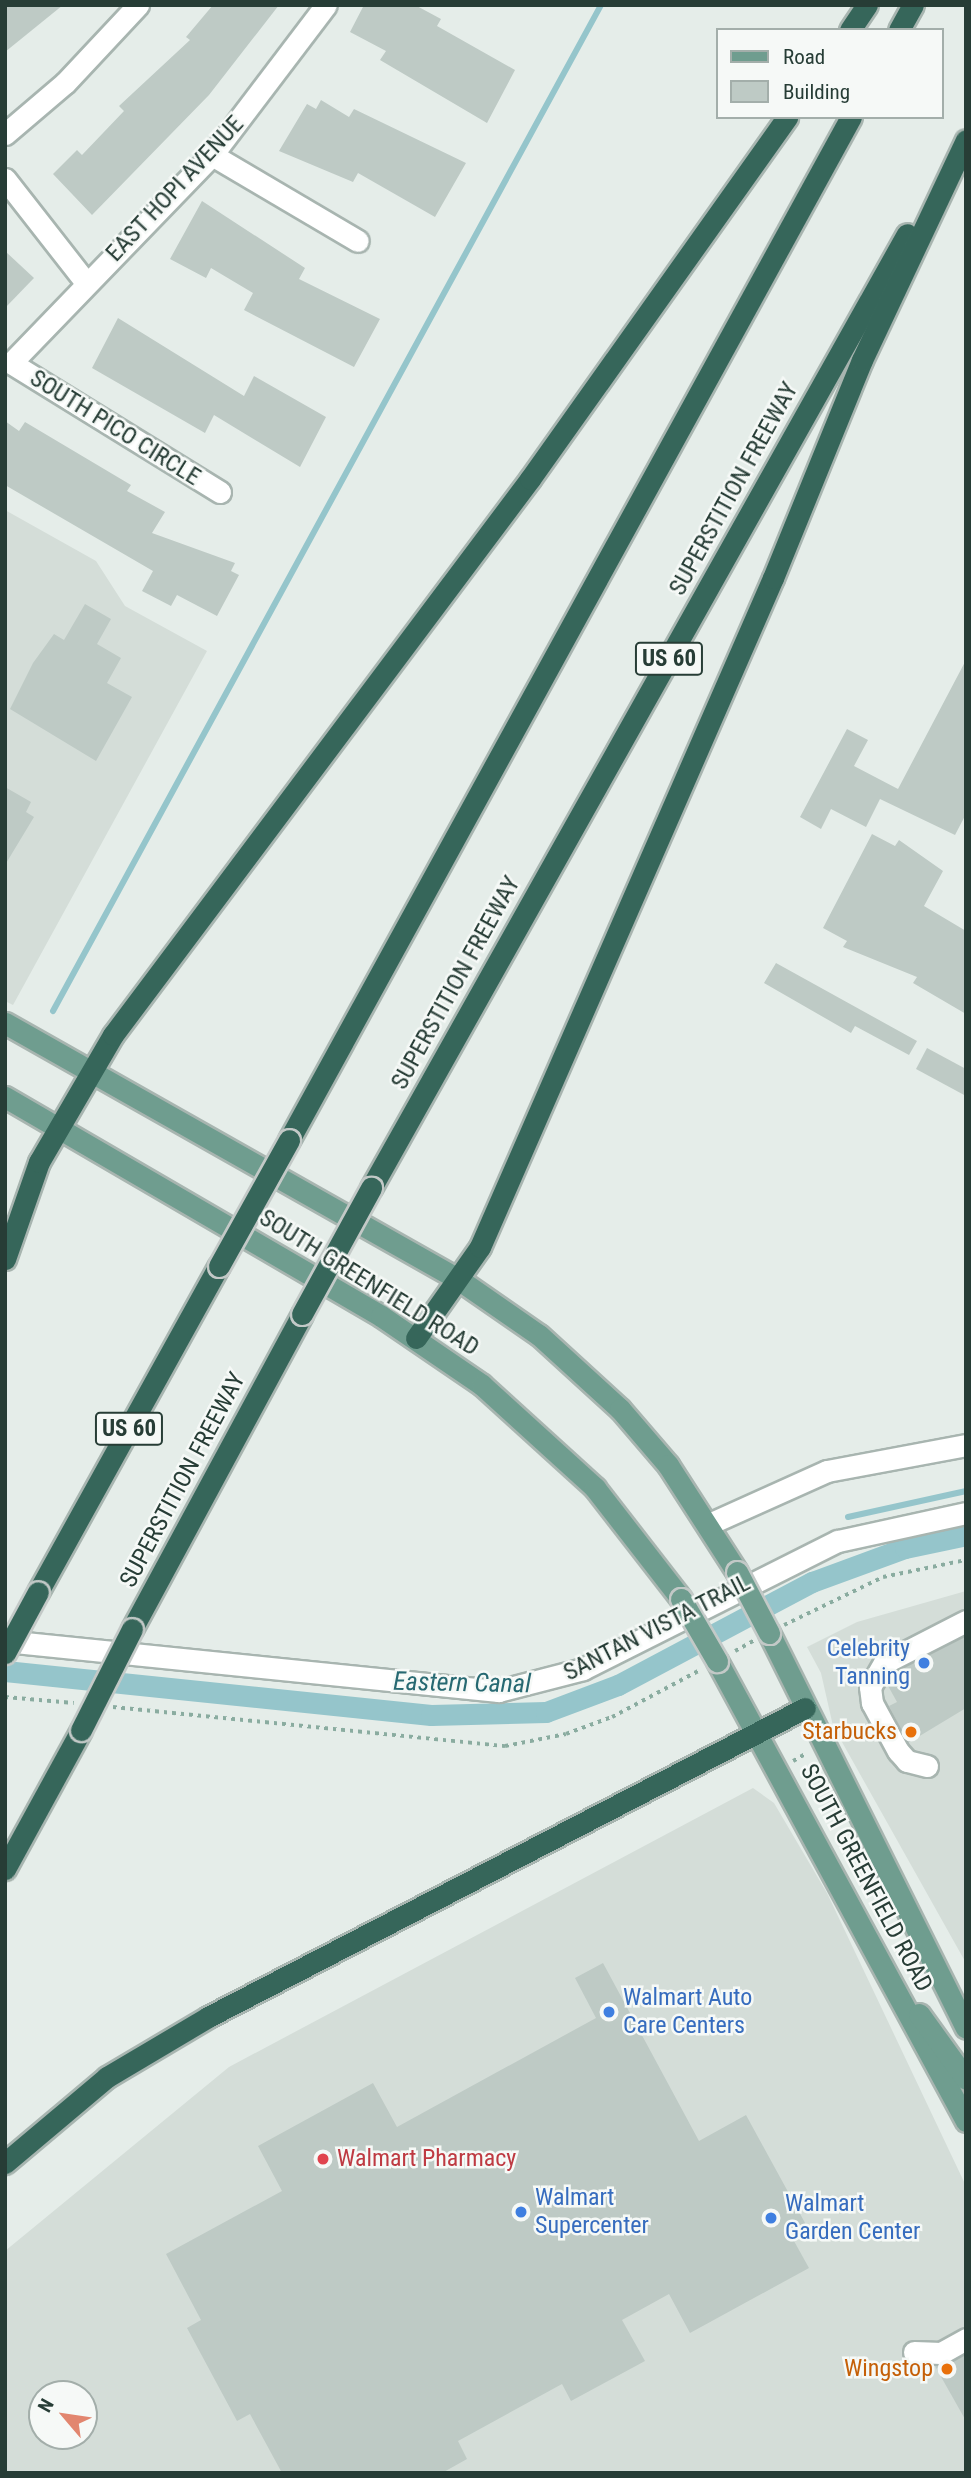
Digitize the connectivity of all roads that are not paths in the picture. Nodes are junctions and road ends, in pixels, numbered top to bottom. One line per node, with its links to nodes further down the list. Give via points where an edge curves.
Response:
1 (138, 5): 10 (street, via 65,83)
2 (326, 5): 12 (street, EAST HOPI AVENUE)
3 (867, 5): 5 (highway)
4 (912, 5): 6 (highway)
5 (851, 28)
6 (900, 28)
7 (787, 119): 19 (highway, via 530,479 291,789)
8 (850, 119): 30 (highway, US 60, bridge)
9 (966, 130): 34 (highway, SUPERSTITION FREEWAY / US 60, bridge, via 371,1188)
10 (5, 134)
11 (966, 140): 23 (highway, via 862,360 774,578 481,1247)
12 (212, 156): 14 (street); 15 (street, EAST HOPI AVENUE)
13 (5, 179): 15 (street)
14 (358, 241)
15 (87, 284): 16 (street, EAST HOPI AVENUE)
16 (11, 363): 17 (street, SOUTH PICO CIRCLE)
17 (219, 492)
18 (5, 1023): 19 (main road, SOUTH GREENFIELD ROAD)
19 (92, 1070): 21 (highway); 23 (main road, SOUTH GREENFIELD ROAD)
20 (5, 1097): 21 (main road, SOUTH GREENFIELD ROAD)
21 (58, 1129): 22 (highway); 24 (main road, SOUTH GREENFIELD ROAD)
22 (5, 1259)
23 (458, 1279): 24 (highway); 27 (main road, SOUTH GREENFIELD ROAD, via 539,1335 620,1409)
24 (416, 1338): 32 (main road, SOUTH GREENFIELD ROAD, bridge, via 557,1450 681,1599 711,1664)
25 (966, 1445): 27 (street, via 827,1471)
26 (966, 1513): 29 (street, SANTAN VISTA TRAIL, via 838,1541 583,1669 498,1692)
27 (709, 1524): 31 (main road, SOUTH GREENFIELD ROAD, bridge)
28 (966, 1621): 33 (street, via 884,1663 870,1686 872,1703 898,1751 907,1761)
29 (5, 1641)
30 (5, 1653)
31 (805, 1708): 32 (highway); 36 (main road, SOUTH GREENFIELD ROAD)
32 (757, 1733): 35 (main road, SOUTH GREENFIELD ROAD); 39 (highway, via 208,2017 107,2077)
33 (928, 1766)
34 (5, 1869)
35 (896, 1989): 37 (main road, via 941,2038); 38 (main road, SOUTH GREENFIELD ROAD)
36 (966, 2028)
37 (966, 2079)
38 (966, 2121)
39 (5, 2163)
40 (966, 2339): 41 (street, via 941,2353)
41 (914, 2352)

